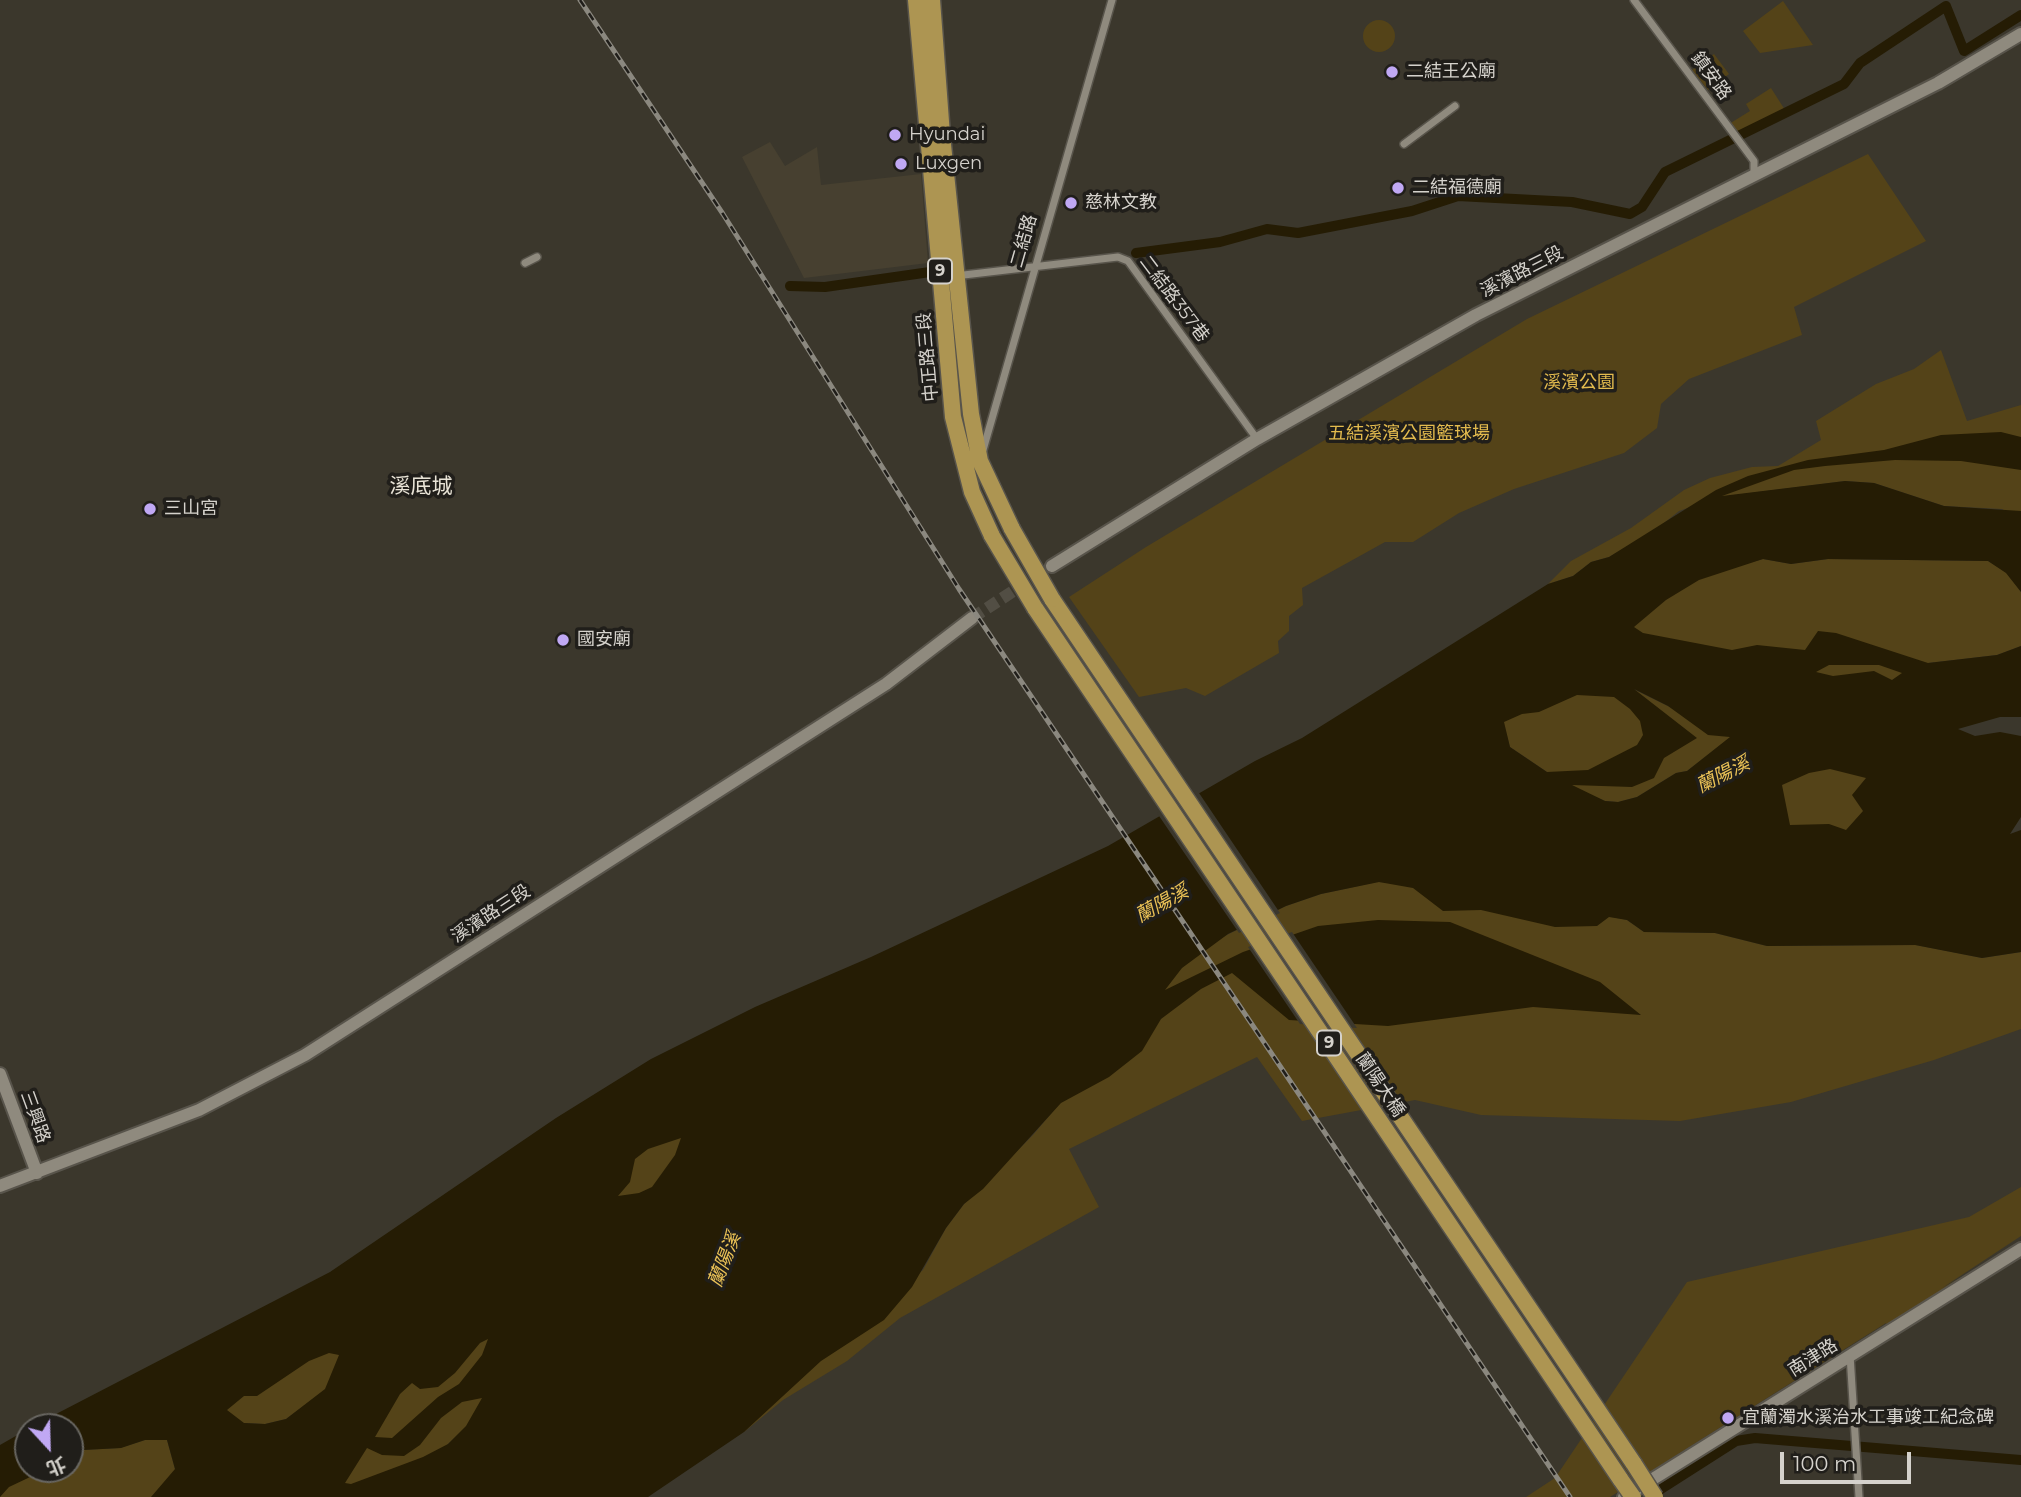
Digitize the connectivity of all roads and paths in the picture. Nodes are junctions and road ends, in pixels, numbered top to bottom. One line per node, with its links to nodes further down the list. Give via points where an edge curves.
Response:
1 (916, 0): 15 (main road, 中正路三段 / 9)
2 (932, 0): 14 (main road, 中正路三段 / 9)
3 (1112, 0): 13 (street, 二結路)
4 (1634, 0): 8 (street, 鎮安路, via 1754,161)
5 (2021, 34): 8 (street, 溪濱路三段, via 1938,83)
6 (1455, 106): 7 (street)
7 (1404, 144)
8 (1754, 174): 16 (street, 溪濱路三段, via 1498,303)
9 (1122, 247): 11 (street)
10 (537, 257): 12 (street)
11 (1118, 257): 13 (street, 二結路357巷); 16 (street, 二結路357巷, via 1139,274)
12 (525, 263)
13 (1033, 267): 14 (street, 二結路357巷); 17 (street, 二結路)
14 (958, 276): 15 (street, 二結路357巷); 17 (main road, 中正路三段 / 9)
15 (941, 278): 18 (main road, 中正路三段 / 9, via 953,417)
16 (1257, 439): 19 (street, 溪濱路三段)
17 (980, 461): 18 (street, 二結路); 20 (main road, 中正路三段 / 9, bridge)
18 (972, 492): 21 (main road, 中正路三段 / 9, bridge)
19 (1052, 566)
20 (1052, 598): 30 (main road, 蘭陽大橋 / 9, bridge)
21 (1035, 608): 29 (main road, 蘭陽大橋 / 9, bridge)
22 (972, 618): 24 (street, 溪濱路三段, via 886,684 305,1055 199,1110)
23 (0, 1074): 24 (street, 三興路)
24 (37, 1173): 25 (street, 溪濱路三段)
25 (0, 1186)
26 (2021, 1249): 27 (street, 南津路)
27 (1850, 1355): 28 (street, 南津路); 31 (street)
28 (1624, 1497)
29 (1633, 1497)
30 (1656, 1497)
31 (1859, 1497)

